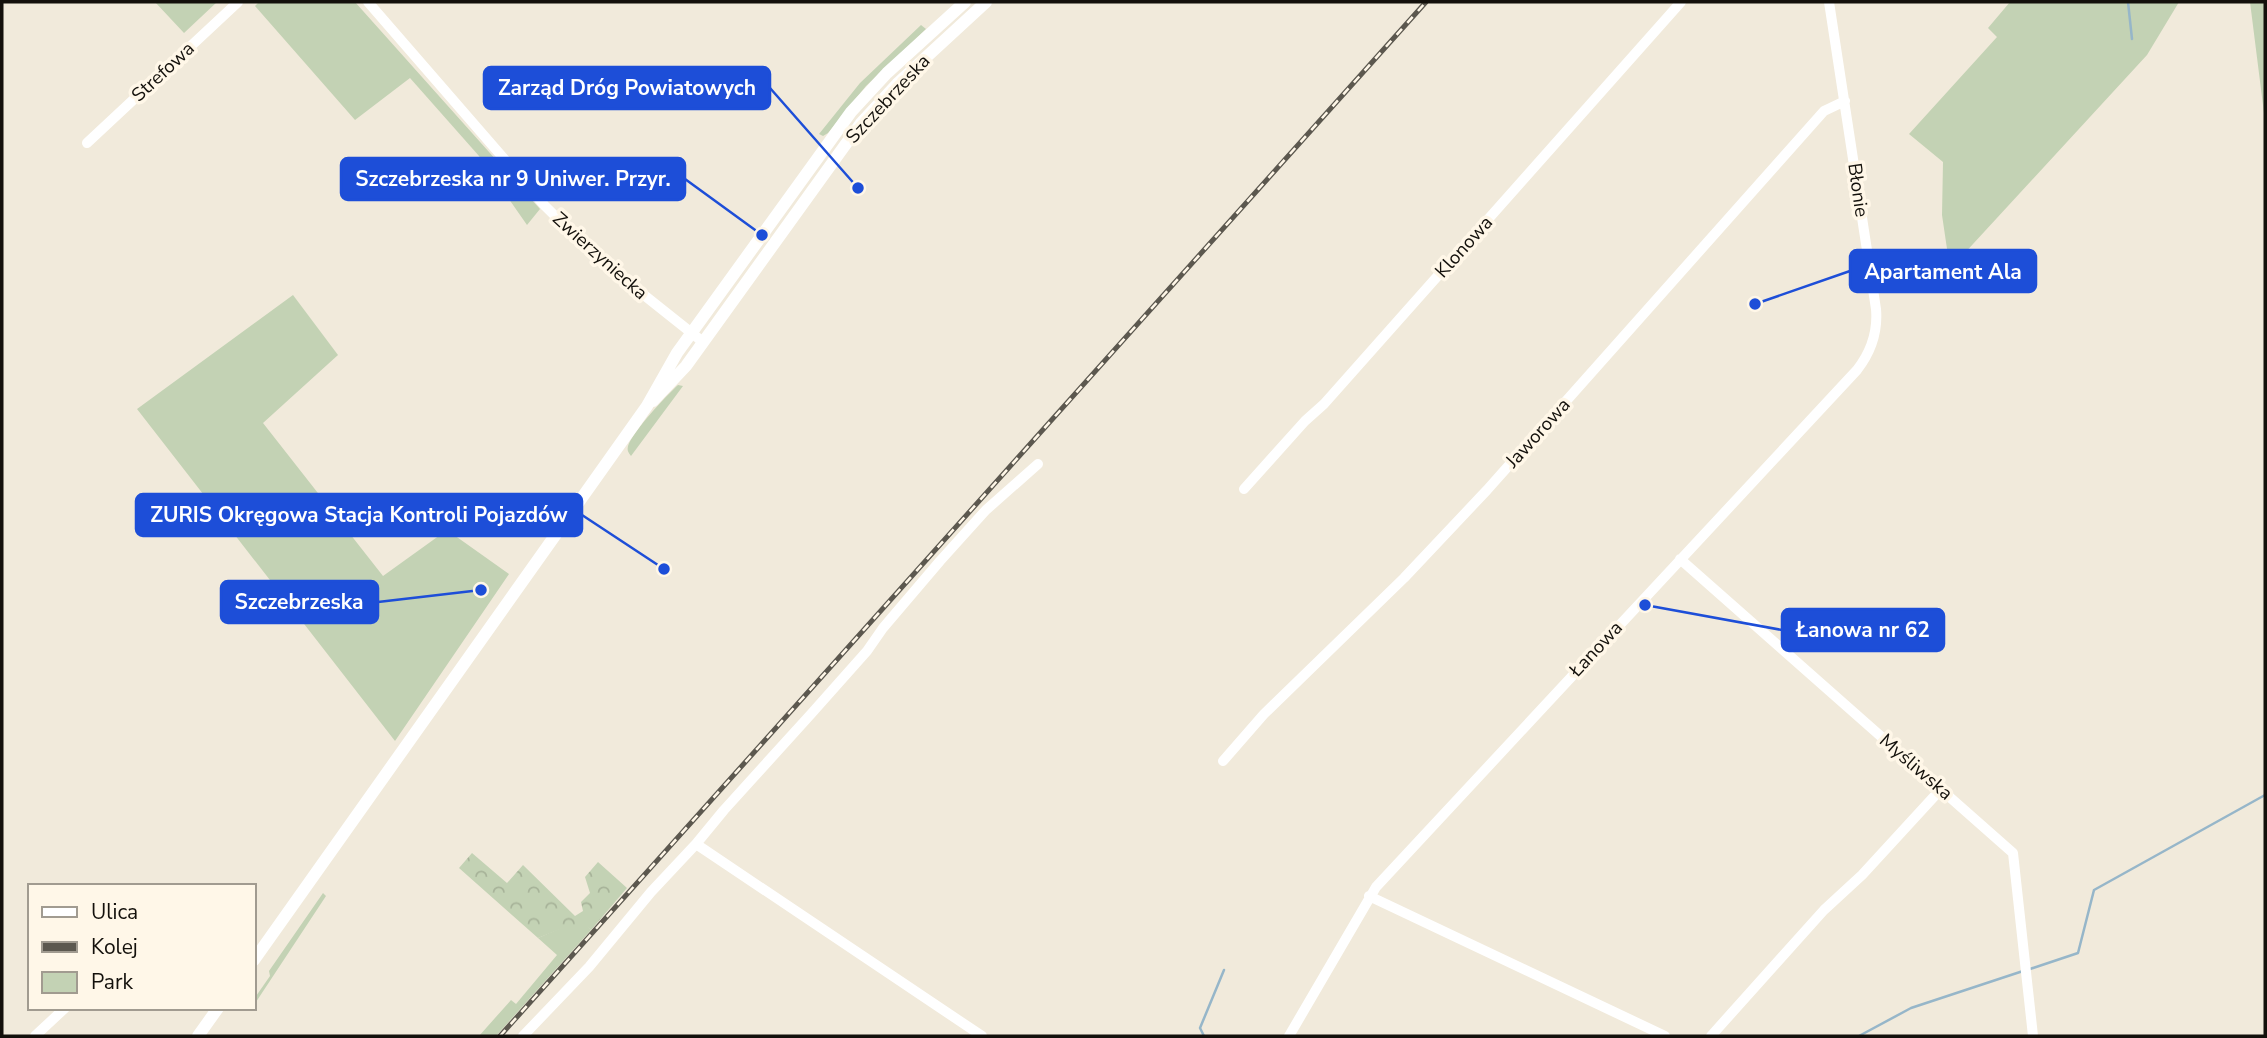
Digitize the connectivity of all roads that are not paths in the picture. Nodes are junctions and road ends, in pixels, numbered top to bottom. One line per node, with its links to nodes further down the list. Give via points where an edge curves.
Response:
1 (239, 2): 8 (street, Strefowa)
2 (368, 2): 9 (street, Zwierzyniecka, via 545,206 600,260)
3 (965, 2): 9 (main road, Szczebrzeska, via 860,102)
4 (986, 2): 10 (main road, Szczebrzeska, via 868,114)
5 (1681, 2): 14 (street, Klonowa)
6 (1829, 2): 7 (street, Błonie)
7 (1845, 101): 11 (street, Błonie, via 1876,315 1871,347); 16 (street, Jaworowa, via 1824,111 1487,490)
8 (87, 143)
9 (691, 334): 10 (street, Zwierzyniecka); 12 (main road, Szczebrzeska)
10 (703, 342): 12 (main road, Szczebrzeska)
11 (1854, 373): 15 (street, Łanowa)
12 (646, 408): 20 (main road)
13 (1038, 464): 18 (street, via 986,510 940,561)
14 (1244, 489)
15 (1680, 559): 17 (street, Myśliwska); 19 (street, Łanowa)
16 (1223, 761)
17 (1941, 789): 29 (street); 30 (street, Myśliwska, via 2013,853)
18 (696, 844): 25 (street); 26 (street)
19 (1370, 897): 27 (street, Łanowa); 28 (street)
20 (256, 957)
21 (63, 1010): 23 (street)
22 (217, 1010): 24 (main road)
23 (35, 1036)
24 (198, 1036)
25 (523, 1036)
26 (982, 1036)
27 (1289, 1036)
28 (1665, 1036)
29 (1711, 1036)
30 (2033, 1036)

